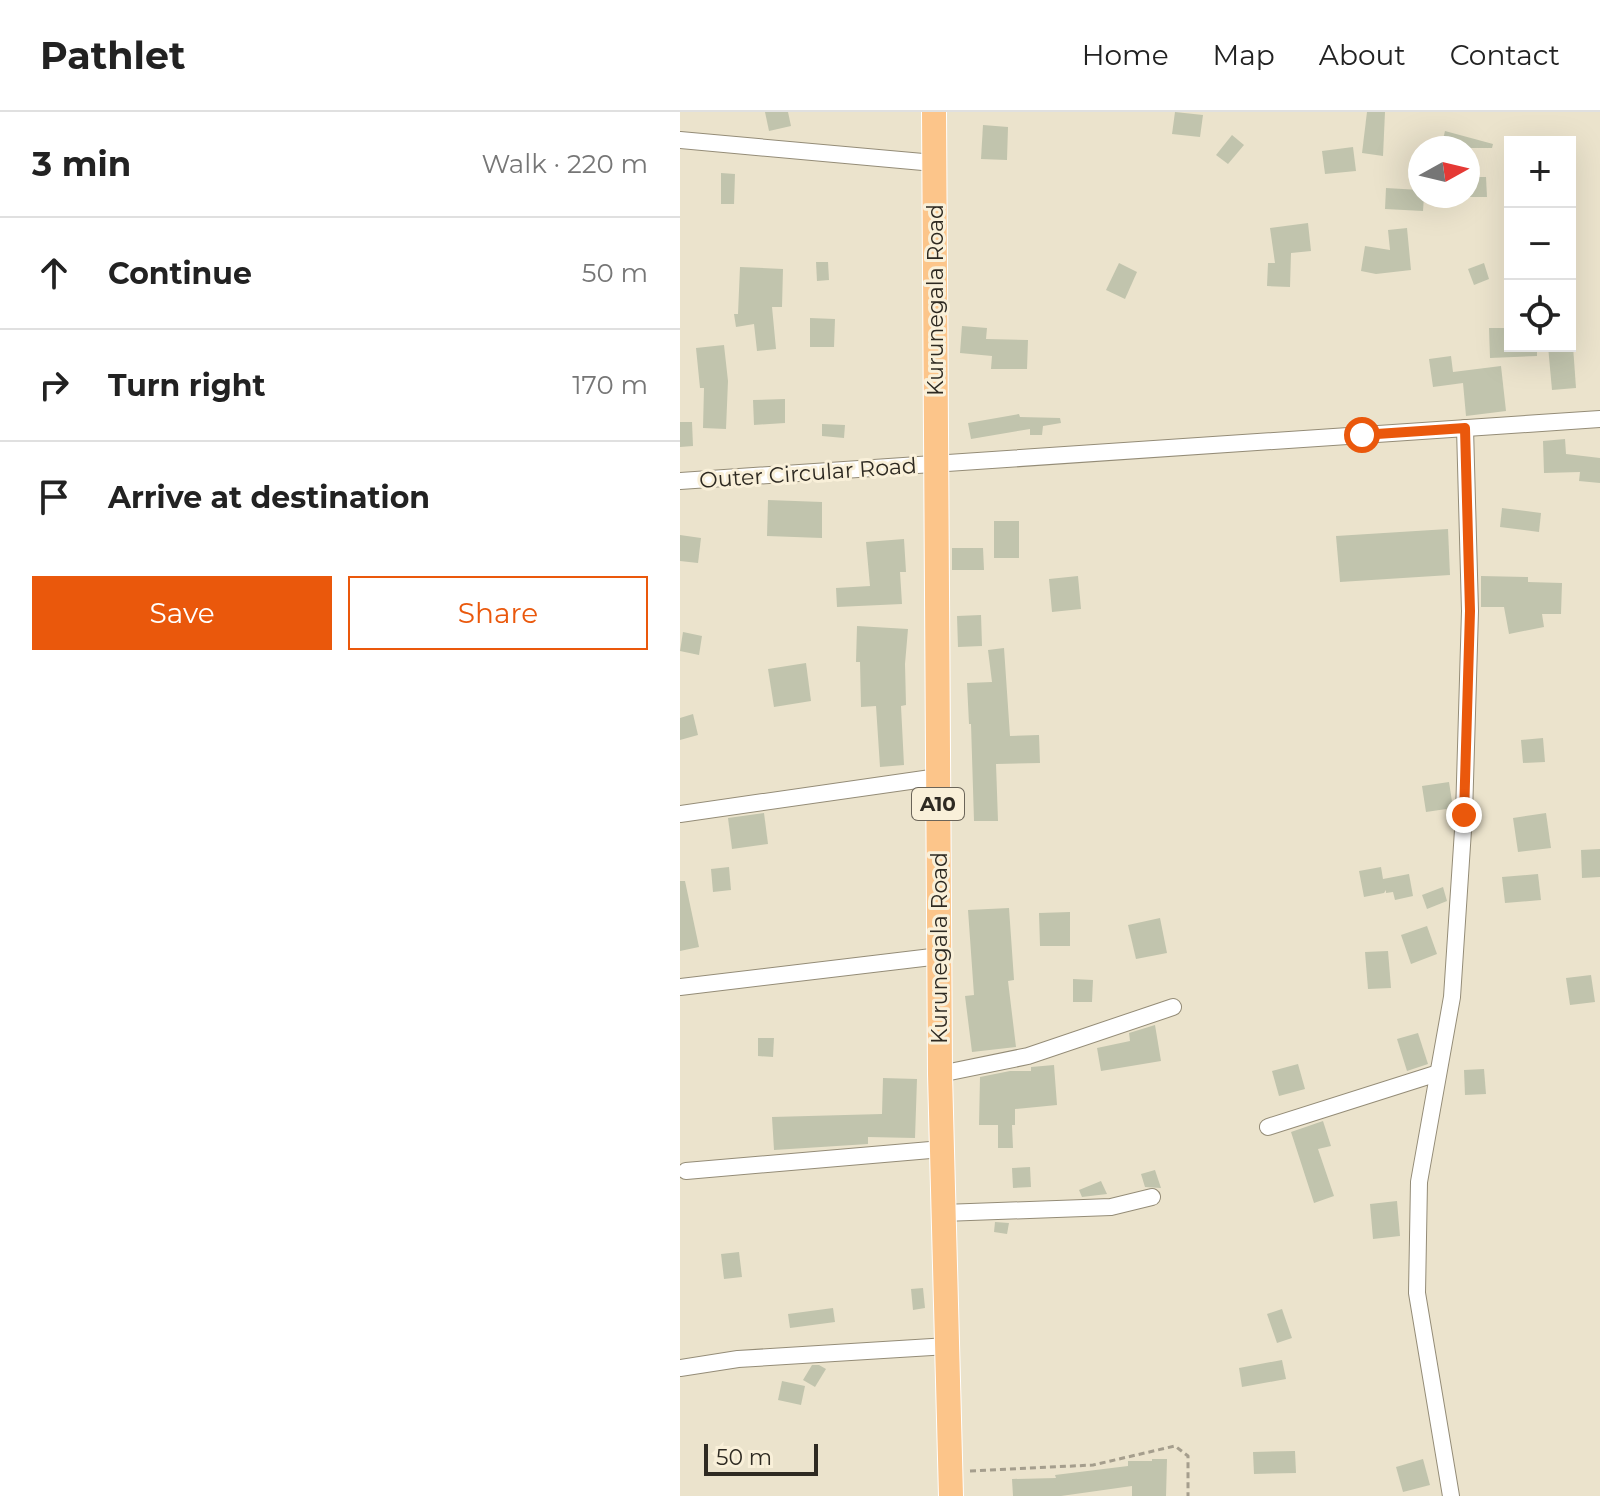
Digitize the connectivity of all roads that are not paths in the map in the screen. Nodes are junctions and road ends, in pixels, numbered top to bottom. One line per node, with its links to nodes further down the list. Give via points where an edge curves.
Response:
1 (934, 112): 3 (highway, Kurunegala Road / A10)
2 (680, 140): 3 (street)
3 (934, 163): 6 (highway, Kurunegala Road / A10)
4 (1600, 419): 5 (street, Outer Circular Road)
5 (1465, 428): 6 (street, Outer Circular Road); 13 (street, via 1470,611 1464,815 1452,997)
6 (936, 465): 7 (street, Outer Circular Road); 8 (highway, Kurunegala Road / A10)
7 (680, 481)
8 (938, 777): 9 (street); 10 (highway, Kurunegala Road / A10)
9 (680, 814)
10 (940, 956): 11 (street); 14 (highway, Kurunegala Road / A10)
11 (680, 987)
12 (1173, 1007): 14 (street, via 1028,1056)
13 (1438, 1073): 15 (street); 23 (street, via 1419,1182 1417,1293)
14 (940, 1074): 16 (highway, Kurunegala Road / A10)
15 (1268, 1127)
16 (942, 1149): 17 (street); 19 (highway, Kurunegala Road / A10)
17 (686, 1171)
18 (1152, 1197): 19 (street, via 1111,1207)
19 (943, 1213): 20 (highway, Kurunegala Road / A10)
20 (948, 1346): 21 (street, via 738,1359); 22 (highway, Kurunegala Road / A10)
21 (680, 1368)
22 (951, 1484)
23 (1451, 1496)

